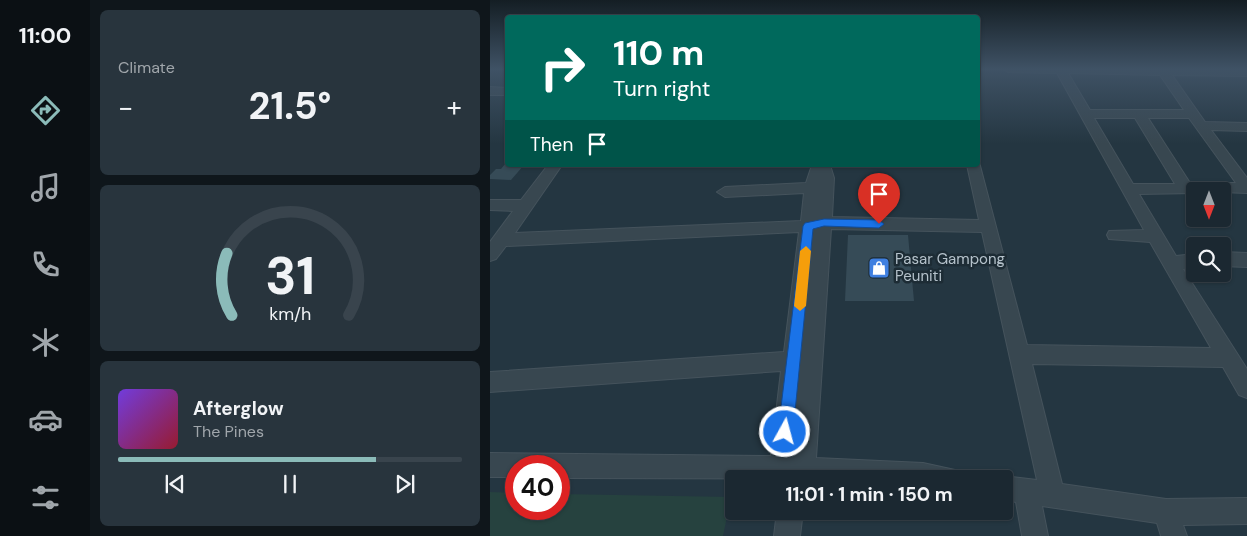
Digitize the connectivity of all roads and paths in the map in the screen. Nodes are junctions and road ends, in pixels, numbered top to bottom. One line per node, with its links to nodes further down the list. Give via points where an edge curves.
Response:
1 (1075, 94): 3 (street)
2 (1178, 94): 5 (street)
3 (1087, 114): 4 (street); 15 (street)
4 (1139, 114): 5 (street); 13 (street)
5 (1194, 114): 6 (street)
6 (1203, 126): 7 (street); 14 (street)
7 (1247, 127)
8 (554, 167): 18 (street)
9 (818, 167): 12 (street)
10 (824, 167): 19 (street, via 827,178)
11 (974, 167): 20 (street)
12 (812, 188): 16 (street); 19 (street)
13 (1185, 188): 14 (street); 15 (street)
14 (1247, 188)
15 (1130, 189): 22 (street)
16 (725, 192)
17 (490, 205): 18 (street)
18 (527, 206): 23 (street)
19 (816, 224): 20 (street); 23 (street); 29 (street)
20 (989, 226): 30 (street)
21 (1115, 235): 22 (street)
22 (1156, 236): 28 (street)
23 (501, 240): 24 (street)
24 (490, 254)
25 (1231, 259): 26 (street)
26 (1247, 260)
27 (1186, 262): 28 (street)
28 (1172, 263): 31 (street)
29 (808, 317): 32 (street); 36 (street)
30 (1021, 354): 31 (street); 40 (street)
31 (1227, 358): 34 (street)
32 (794, 361): 33 (street); 37 (street)
33 (490, 382)
34 (1247, 388)
35 (490, 465): 38 (street)
36 (792, 470)
37 (792, 470)
38 (725, 472)
39 (1016, 490): 40 (street); 45 (street)
40 (1054, 496): 43 (street)
41 (1247, 511): 43 (street)
42 (789, 520): 44 (street)
43 (1170, 524)
44 (787, 536)
45 (1035, 536)

